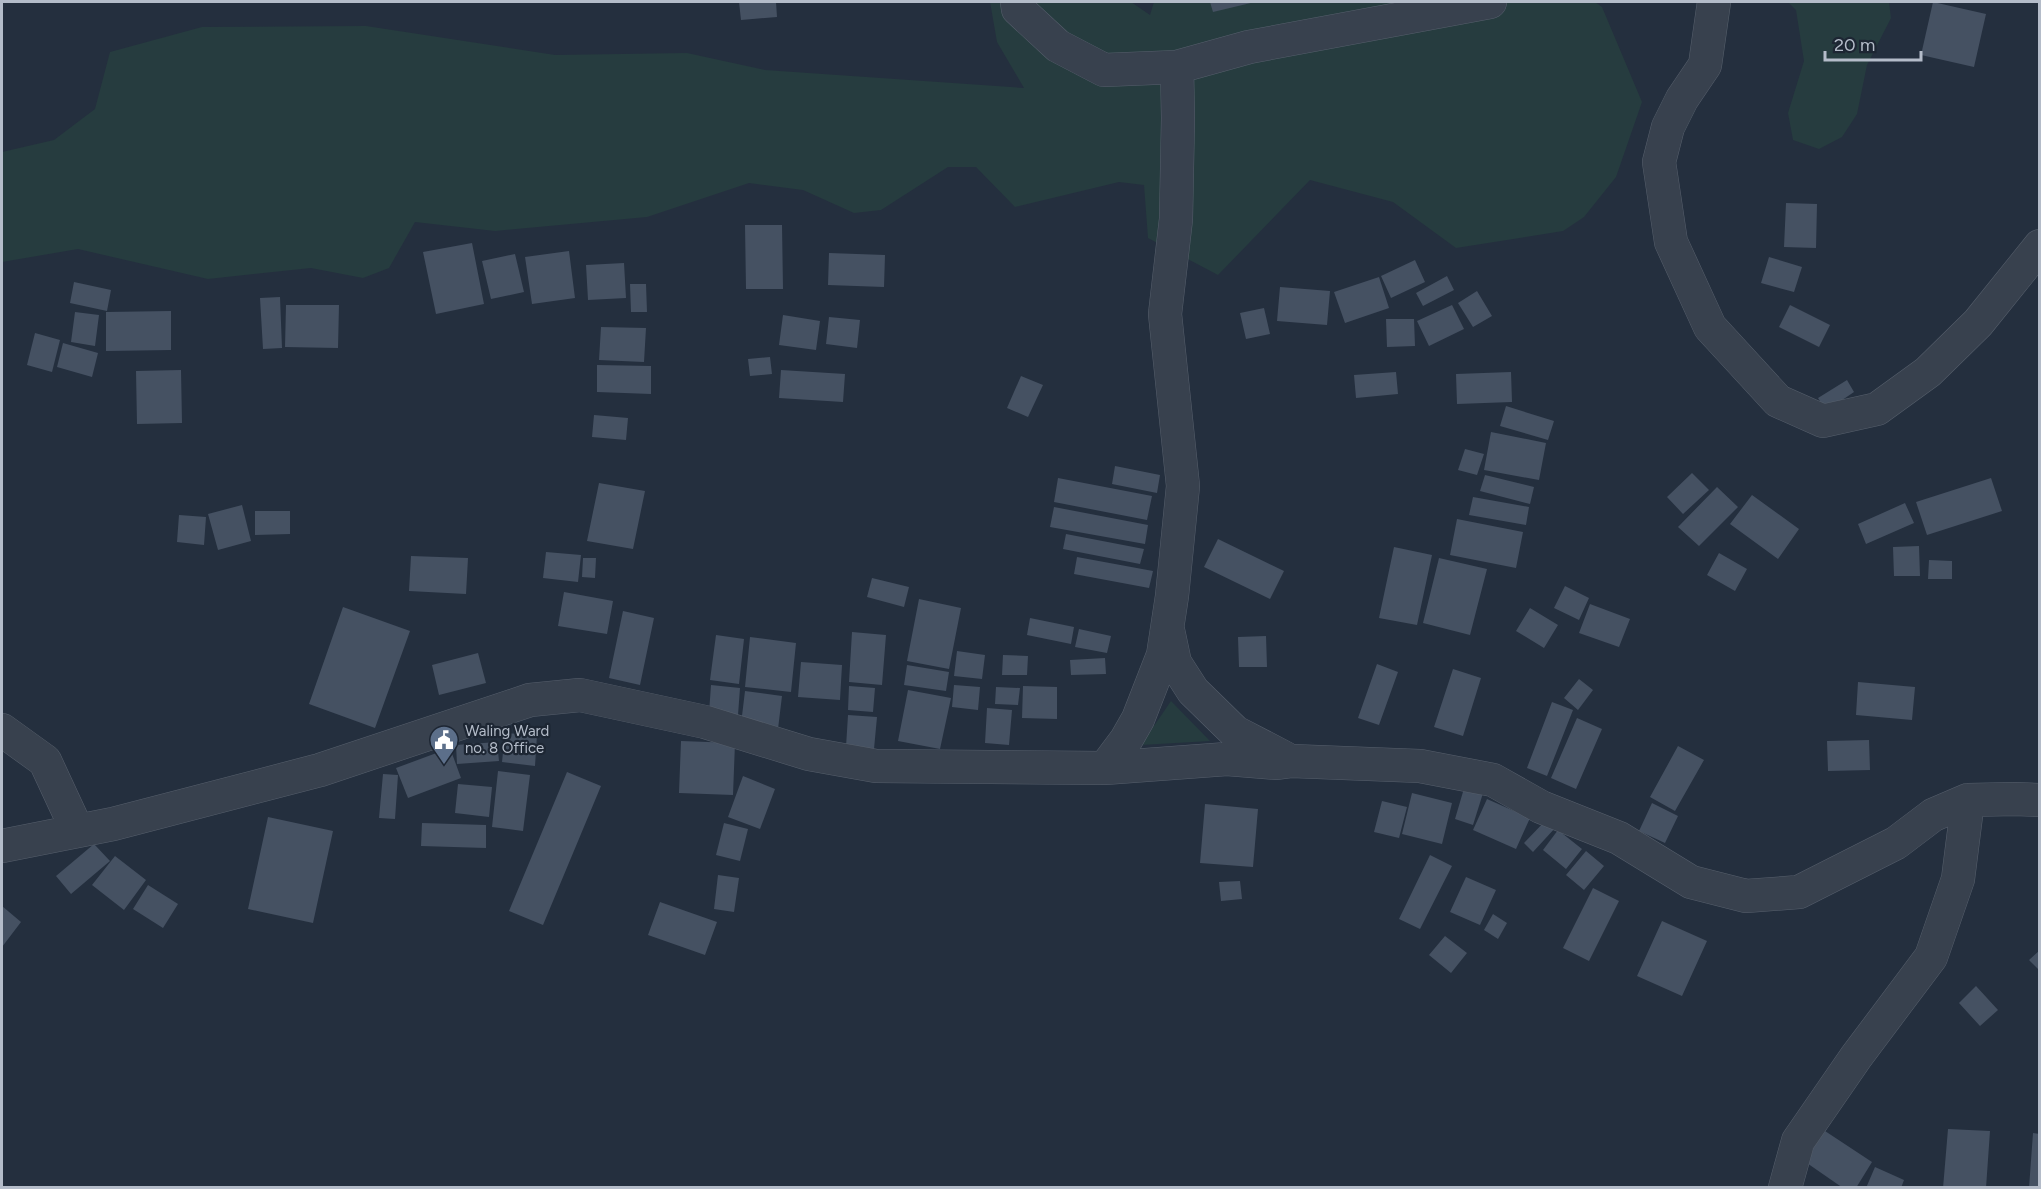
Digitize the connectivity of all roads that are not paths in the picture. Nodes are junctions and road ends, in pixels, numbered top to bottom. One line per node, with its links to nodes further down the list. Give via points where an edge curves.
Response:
1 (1017, 2): 4 (street, via 1018,9 1058,46 1104,70)
2 (1490, 2): 4 (street, via 1249,47)
3 (1714, 2): 5 (street, via 1705,65 1668,127 1659,162 1671,242 1710,327 1778,401 1823,421 1877,409 1928,372 1978,323)
4 (1177, 67): 6 (street, via 1176,219 1165,314 1183,486)
5 (2040, 246)
6 (1166, 623): 8 (street, via 1175,663 1193,691 1235,732); 9 (street, via 1162,655 1138,719)
7 (2, 730): 12 (street, via 45,761)
8 (1292, 761): 9 (street, via 1227,759); 10 (street, via 1420,766 1493,780 1541,807 1619,838 1691,882 1746,896 1799,892 1896,843 1933,815)
9 (1105, 768): 12 (street, via 876,766 809,754 705,722 580,695 530,700 320,770)
10 (1968, 800): 11 (street); 14 (street, via 1958,879 1931,957 1798,1142)
11 (2040, 800)
12 (77, 830): 13 (street)
13 (2, 846)
14 (1785, 1188)

